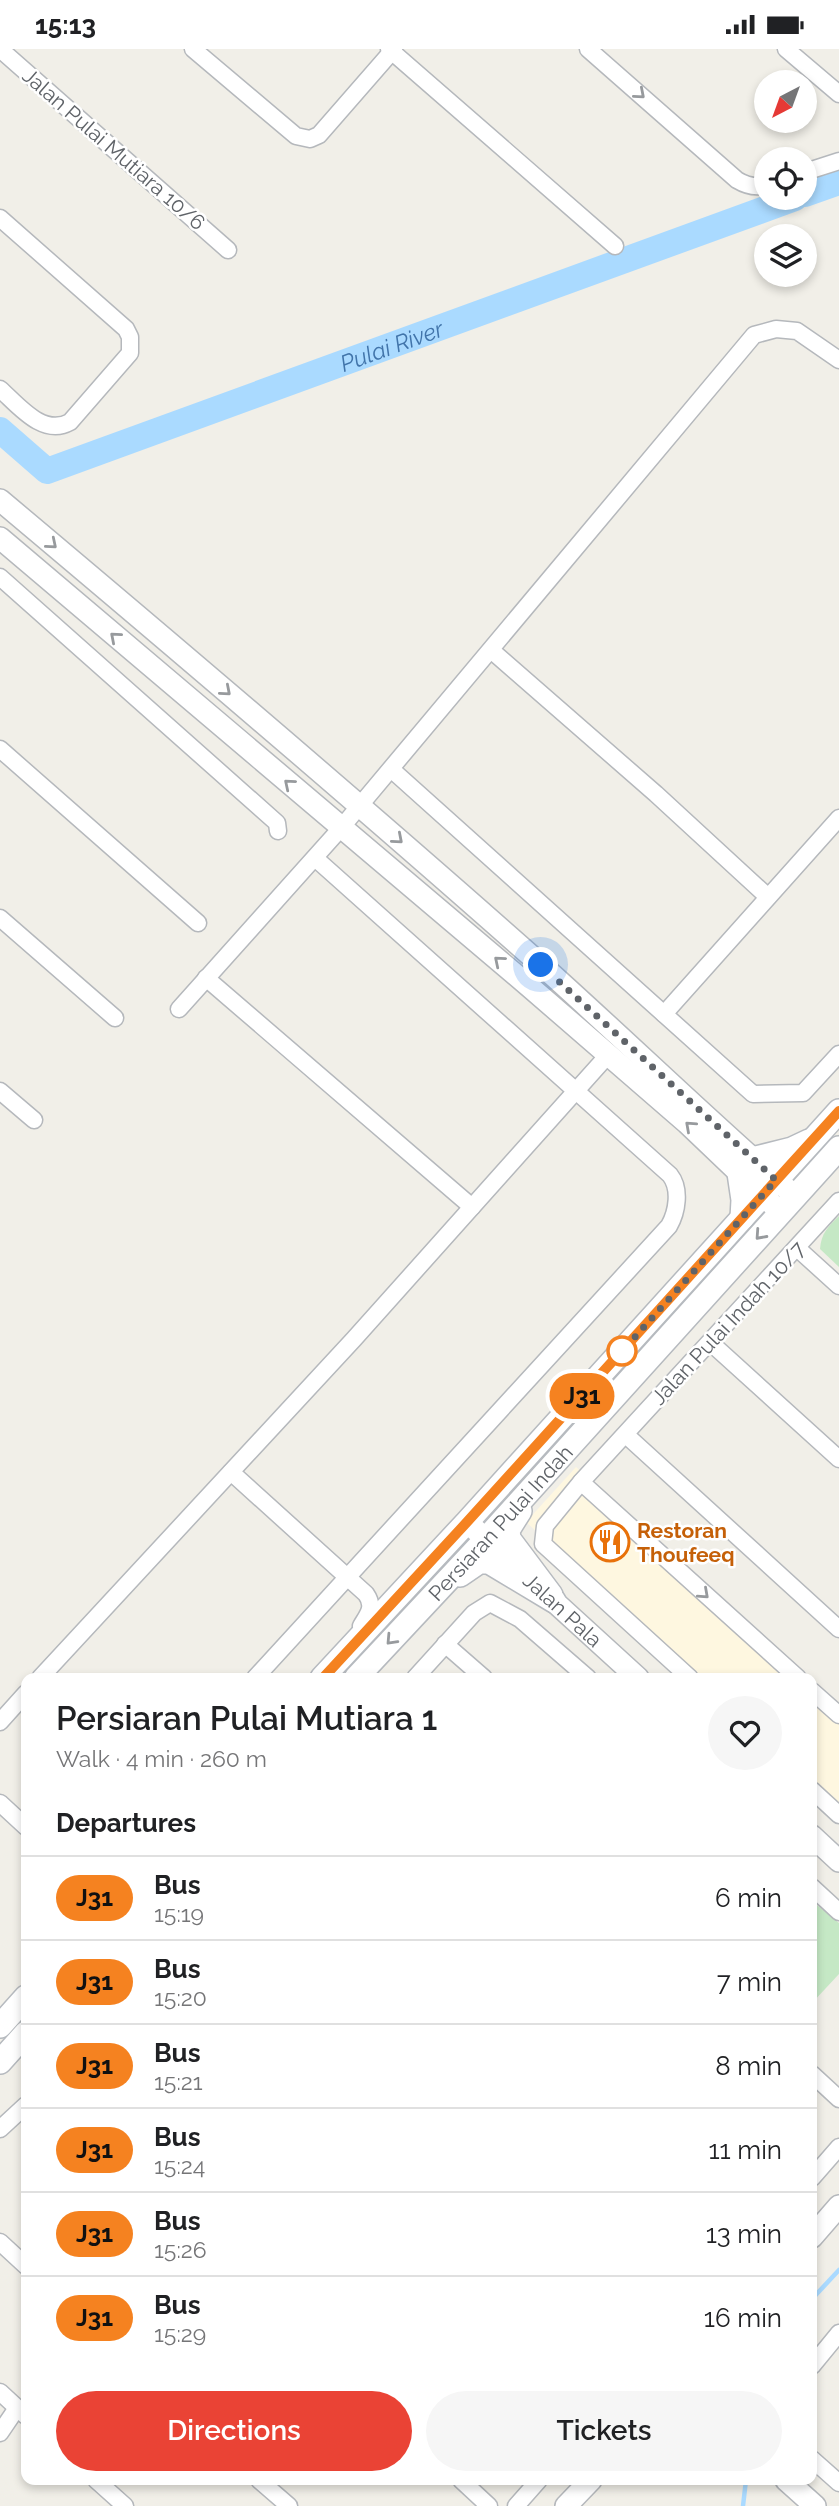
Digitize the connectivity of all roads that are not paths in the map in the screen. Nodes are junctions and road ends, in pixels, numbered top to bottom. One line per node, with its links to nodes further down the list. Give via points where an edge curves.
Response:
1 (0, 49): 12 (street, Jalan Pulai Mutiara 10/6)
2 (193, 49): 5 (street, via 296,136 310,139 319,135)
3 (588, 49): 9 (street, one-way to 9, via 737,180)
4 (786, 49): 6 (street)
5 (391, 50): 11 (street)
6 (839, 94)
7 (839, 161): 8 (street)
8 (817, 168)
9 (754, 186)
10 (0, 218): 14 (street, via 126,329 131,345 130,352 65,425 41,424)
11 (615, 246)
12 (228, 250)
13 (839, 360): 18 (street, via 797,331 776,329 754,335)
14 (0, 389)
15 (0, 500): 21 (street, one-way to 21)
16 (0, 538): 23 (street, one-way to 16)
17 (0, 577): 24 (street, via 277,823)
18 (491, 650): 20 (street); 26 (street)
19 (0, 749): 28 (street)
20 (391, 769): 21 (street); 31 (street)
21 (360, 805): 23 (street); 41 (street, one-way to 41, via 541,965)
22 (839, 818): 26 (street)
23 (341, 828): 25 (street); 34 (street, one-way to 23)
24 (278, 831)
25 (314, 858): 29 (street); 36 (street)
26 (768, 897): 31 (street)
27 (0, 918): 32 (street)
28 (198, 923)
29 (206, 978): 30 (street); 45 (street)
30 (179, 1009)
31 (664, 1014): 33 (street, via 753,1094 803,1093)
32 (115, 1018)
33 (839, 1054)
34 (608, 1055): 36 (street); 41 (street, one-way to 34)
35 (0, 1091): 38 (street)
36 (575, 1091): 45 (street); 57 (street, via 674,1179 675,1215)
37 (839, 1111): 39 (main road, Persiaran Pulai Indah)
38 (34, 1120)
39 (813, 1139): 41 (main road); 42 (main road, Persiaran Pulai Indah)
40 (839, 1149): 44 (main road, Persiaran Pulai Indah)
41 (745, 1166): 42 (street); 46 (main road)
42 (770, 1188): 44 (street); 46 (main road, Persiaran Pulai Indah)
43 (839, 1201): 47 (street, Jalan Pulai Indah 10/7)
44 (788, 1204): 53 (main road, Persiaran Pulai Indah, one-way to 53)
45 (471, 1207): 52 (street)
46 (742, 1219): 55 (main road, Persiaran Pulai Indah)
47 (797, 1248): 48 (street); 49 (street, Jalan Pulai Indah 10/7)
48 (839, 1286)
49 (711, 1343): 50 (street, Jalan Pulai Indah 10/7); 51 (street)
50 (626, 1435): 54 (street, Jalan Pulai Indah 10/7); 60 (street)
51 (839, 1459)
52 (231, 1472): 57 (street); 62 (street)
53 (542, 1476): 56 (main road, Persiaran Pulai Indah); 58 (main road, via 507,1534)
54 (581, 1482): 71 (street, Jalan Pulai Indah 10/7, via 545,1527 543,1544); 72 (street, one-way to 72)
55 (467, 1522): 56 (street, Jalan Pala); 65 (main road, Persiaran Pulai Indah)
56 (486, 1539): 58 (street, Jalan Pala); 59 (main road, Persiaran Pulai Indah)
57 (348, 1576): 63 (street); 64 (street, via 369,1599 370,1611)
58 (554, 1601): 59 (main road, via 489,1563 478,1562); 70 (street, Jalan Pala)
59 (427, 1602): 66 (main road, Persiaran Pulai Indah, one-way to 66)
60 (839, 1629)
61 (445, 1644): 67 (street); 68 (street); 69 (street, via 490,1603 520,1619)
62 (45, 1673)
63 (260, 1673)
64 (327, 1673)
65 (327, 1673)
66 (361, 1673)
67 (419, 1673)
68 (478, 1673)
69 (582, 1673)
70 (633, 1673)
71 (685, 1673)
72 (792, 1673)
73 (817, 1695): 75 (street)
74 (21, 1699): 76 (street)
75 (839, 1715)
76 (0, 1722)
77 (817, 1795): 79 (street)
78 (0, 1803): 80 (street)
79 (839, 1815)
80 (21, 1822)
81 (817, 1841): 82 (street)
82 (839, 1861)
83 (817, 1892): 84 (street)
84 (839, 1912)
85 (21, 2003): 86 (main road)
86 (0, 2026)
87 (21, 2039): 88 (main road)
88 (0, 2062)
89 (817, 2079): 90 (street)
90 (839, 2099)
91 (21, 2110): 92 (street)
92 (0, 2129)
93 (839, 2147): 94 (street)
94 (817, 2172)
95 (839, 2206): 96 (street)
96 (817, 2231)
97 (0, 2242): 98 (street)
98 (21, 2261)
99 (839, 2333): 100 (street)
100 (817, 2360)
101 (0, 2392): 102 (street)
102 (21, 2411)
103 (21, 2413): 104 (street)
104 (0, 2433)
105 (817, 2463): 106 (street)
106 (839, 2483)
107 (102, 2485): 113 (street)
108 (266, 2485): 114 (street)
109 (466, 2485): 115 (street)
110 (535, 2485): 116 (street)
111 (586, 2485): 117 (street)
112 (792, 2485): 118 (street)
113 (125, 2506)
114 (289, 2506)
115 (489, 2506)
116 (516, 2506)
117 (566, 2506)
118 (815, 2506)

